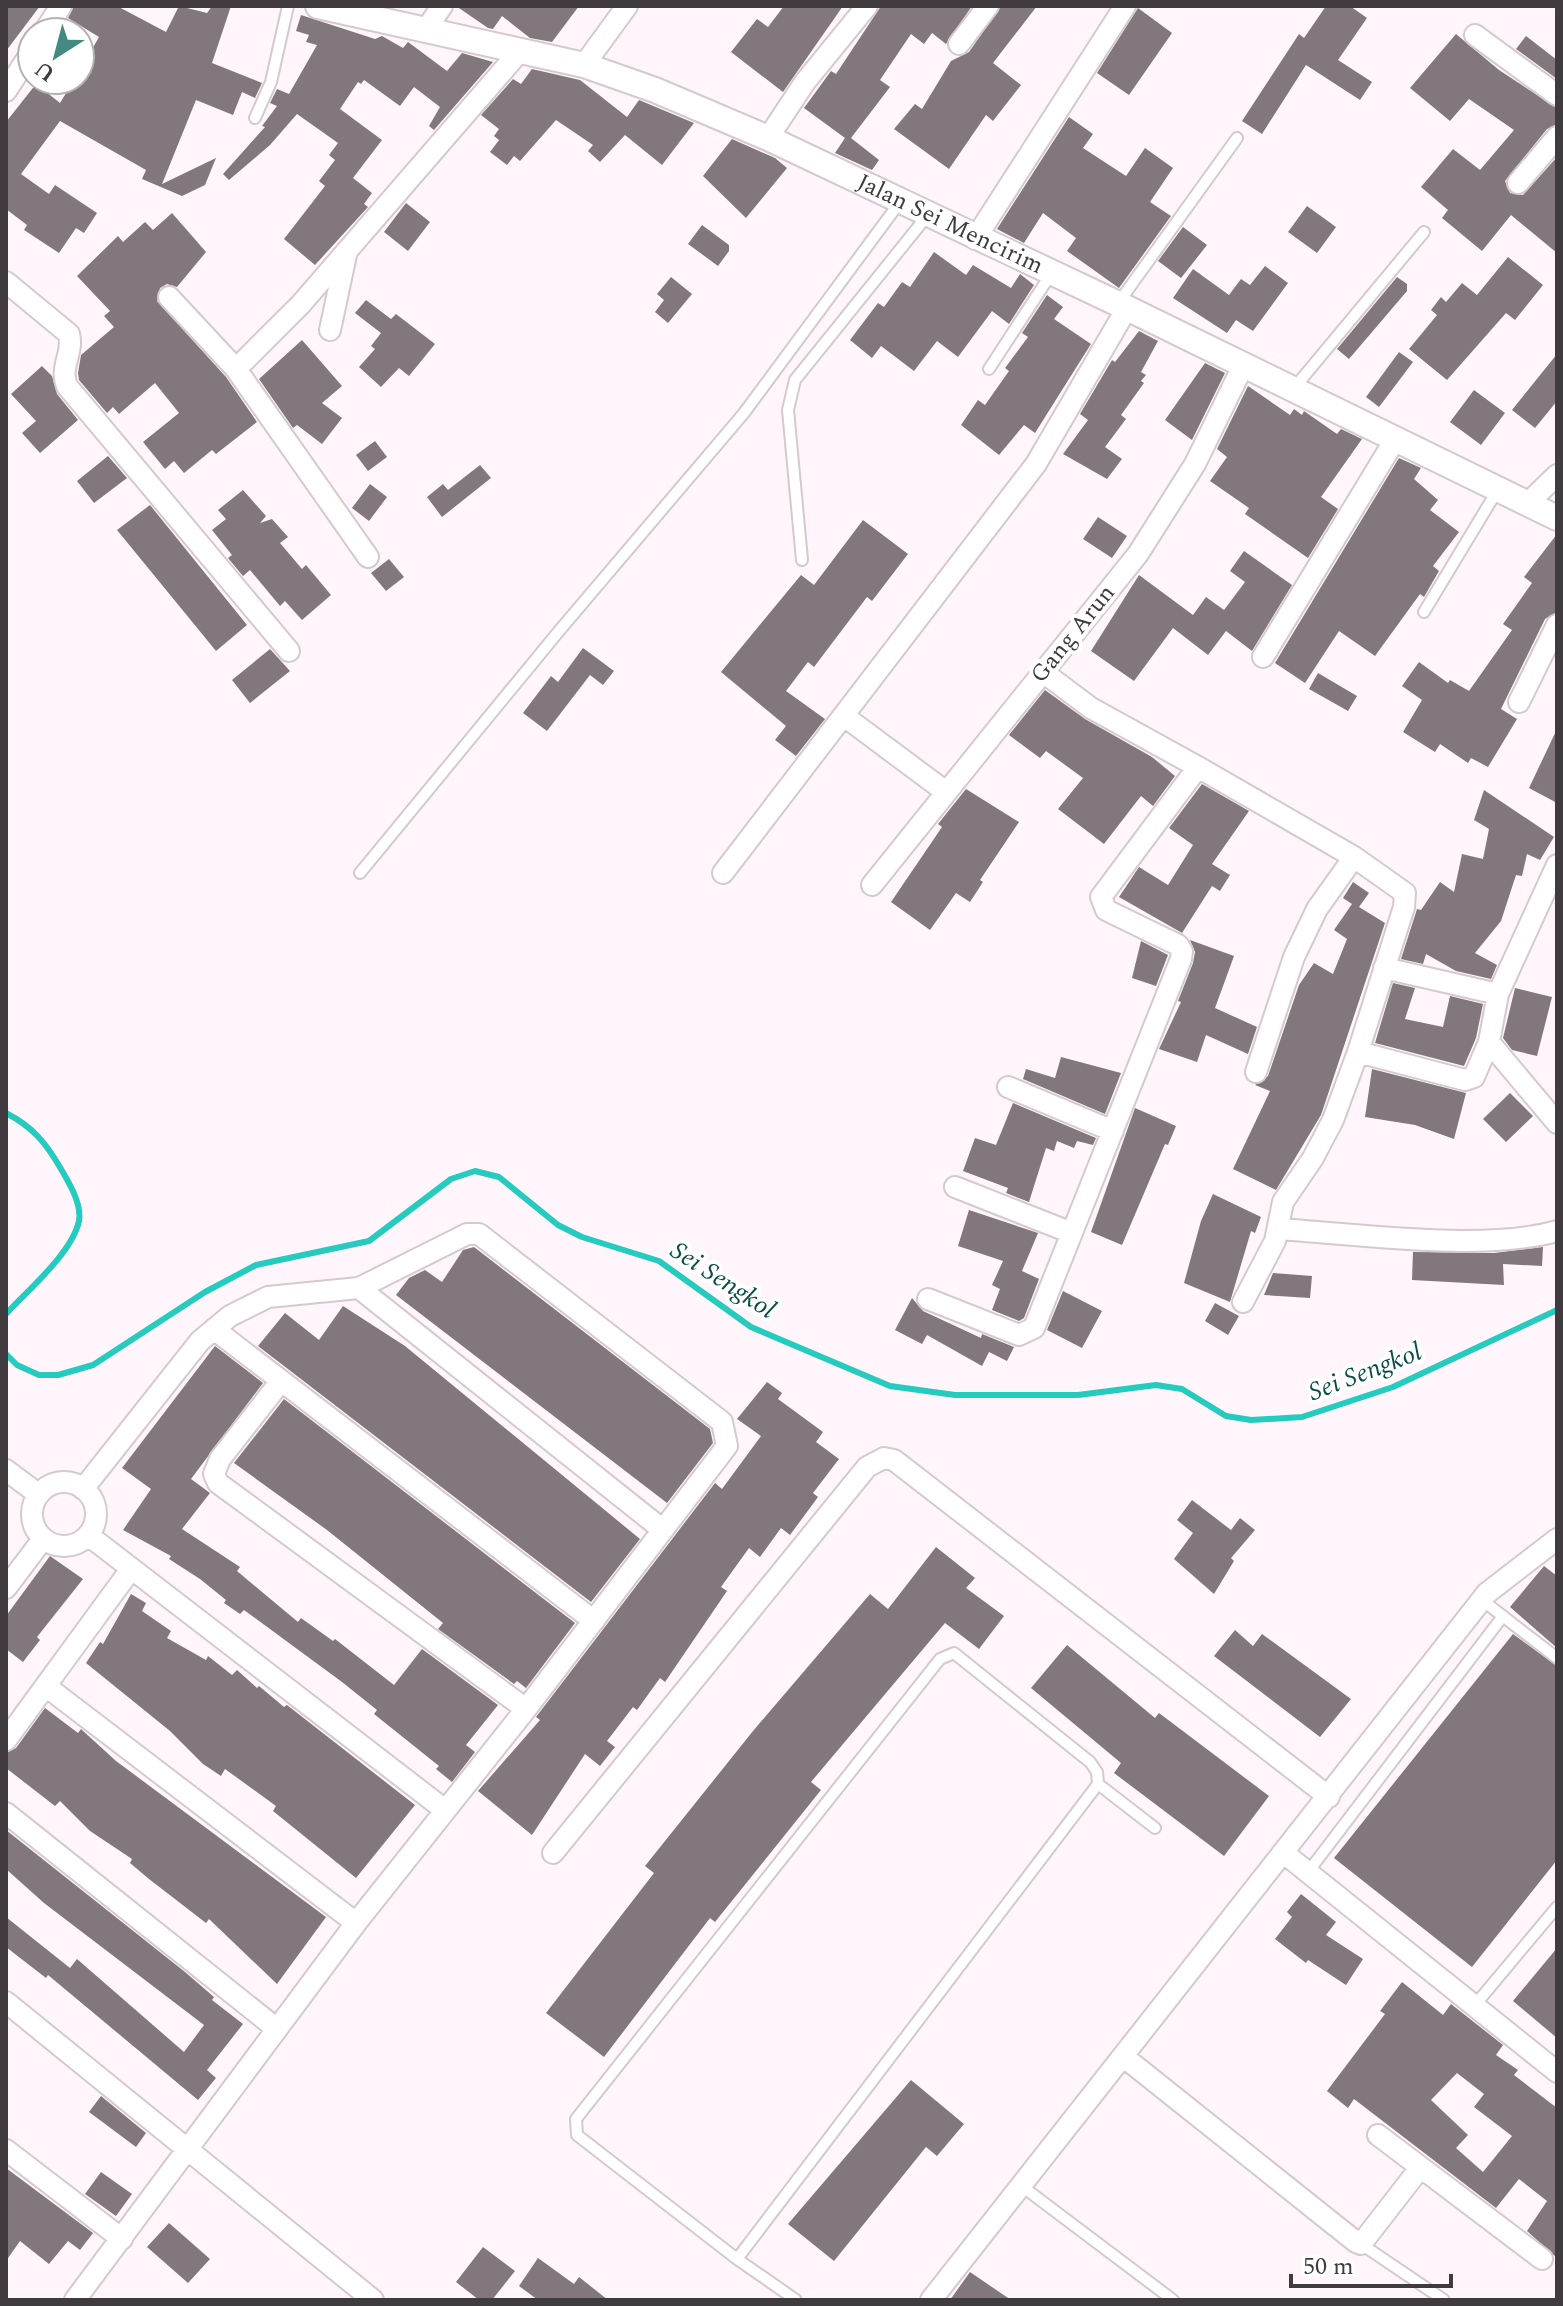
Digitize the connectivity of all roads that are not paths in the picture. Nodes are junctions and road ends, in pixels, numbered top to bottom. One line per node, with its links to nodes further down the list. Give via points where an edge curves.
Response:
1 (288, 6): 14 (lane, via 271,82)
2 (318, 6): 8 (street, Jalan Sei Mencirim)
3 (442, 6): 8 (street)
4 (627, 6): 12 (street)
5 (867, 6): 16 (street)
6 (988, 6): 10 (street)
7 (1125, 6): 22 (street)
8 (425, 31): 11 (street, Jalan Sei Mencirim)
9 (1475, 35): 13 (street)
10 (959, 44)
11 (520, 51): 12 (street, Jalan Sei Mencirim); 23 (street)
12 (584, 65): 16 (street, Jalan Sei Mencirim)
13 (1557, 95)
14 (255, 118)
15 (1557, 137): 18 (street)
16 (768, 138): 19 (street, Jalan Sei Mencirim)
17 (1237, 138): 27 (lane)
18 (1518, 183)
19 (900, 202): 20 (street, Jalan Sei Mencirim); 51 (lane, via 744,413)
20 (927, 216): 22 (street, Jalan Sei Mencirim); 39 (lane, via 795,380 788,410)
21 (1424, 232): 32 (lane)
22 (975, 239): 24 (street, Jalan Sei Mencirim)
23 (347, 251): 28 (street); 30 (street)
24 (1051, 274): 27 (street, Jalan Sei Mencirim); 31 (lane)
25 (6, 282): 42 (street, via 69,334 63,371 67,386)
26 (169, 297): 30 (street)
27 (1122, 306): 29 (street, Jalan Sei Mencirim); 46 (street, via 1036,464)
28 (330, 330)
29 (1244, 364): 32 (street, Jalan Sei Mencirim); 44 (street, Gang Arun, via 1195,464 1138,554)
30 (236, 369): 38 (street)
31 (989, 369)
32 (1295, 387): 33 (street, Jalan Sei Mencirim)
33 (1396, 438): 35 (street, Jalan Sei Mencirim); 43 (street)
34 (1557, 475): 36 (street)
35 (1497, 491): 36 (street, Jalan Sei Mencirim); 40 (lane)
36 (1527, 504): 37 (street, Jalan Sei Mencirim)
37 (1557, 518)
38 (368, 557)
39 (802, 560)
40 (1424, 612)
41 (1557, 625): 45 (street)
42 (289, 651)
43 (1263, 657)
44 (1043, 672): 47 (street, via 1091,708); 48 (street, Gang Arun)
45 (1519, 702)
46 (844, 716): 48 (street); 52 (street)
47 (1198, 767): 49 (street); 61 (street, via 1101,897 1106,910 1182,951)
48 (946, 792): 53 (street, Gang Arun)
49 (1354, 857): 54 (street, via 1405,893); 58 (street, via 1317,909 1294,957)
50 (1557, 865): 55 (street)
51 (360, 873)
52 (723, 873)
53 (872, 885)
54 (1384, 968): 55 (street); 57 (street)
55 (1498, 994): 56 (street)
56 (1489, 1042): 57 (street, via 1474,1077 1465,1080); 60 (street)
57 (1358, 1052): 63 (street, via 1333,1120 1283,1202)
58 (1256, 1072)
59 (1008, 1087): 61 (street)
60 (1557, 1123)
61 (1113, 1131): 65 (street)
62 (955, 1187): 65 (street)
63 (1278, 1229): 64 (street, via 1496,1239); 68 (street)
64 (1557, 1231)
65 (1072, 1233): 67 (street, via 1028,1333 1019,1335)
66 (359, 1288): 69 (street, via 268,1297); 74 (street); 74 (street, via 456,1236 479,1234 722,1422 727,1446)
67 (928, 1299)
68 (1243, 1302)
69 (214, 1329): 70 (street); 72 (street)
70 (281, 1381): 82 (street); 85 (street, via 220,1459 214,1474 218,1483)
71 (6, 1470): 73 (street)
72 (83, 1489): 73 (street, via 55,1483); 75 (street, via 95,1506)
73 (38, 1494): 76 (street, via 32,1522)
74 (663, 1530): 82 (street)
75 (88, 1535): 76 (street, via 72,1546); 78 (street)
76 (43, 1539): 79 (street)
77 (1557, 1539): 80 (street, via 1504,1576)
78 (131, 1569): 84 (street); 89 (street)
79 (6, 1588)
80 (1482, 1600): 81 (lane); 88 (street)
81 (1503, 1616): 83 (lane); 94 (lane)
82 (594, 1621): 85 (street)
83 (1557, 1658)
84 (47, 1687): 86 (street); 96 (street)
85 (526, 1709): 89 (street)
86 (6, 1740)
87 (1098, 1784): 91 (lane); 109 (lane); 109 (lane, via 1090,1762 954,1653 944,1656 576,2119 577,2135)
88 (1329, 1797): 92 (street, via 894,1460 884,1458 867,1467); 93 (street)
89 (445, 1810): 96 (street)
90 (6, 1813): 99 (street)
91 (1155, 1828)
92 (553, 1853)
93 (1285, 1854): 94 (street); 100 (street)
94 (1308, 1872): 98 (street)
95 (1557, 1907): 98 (lane)
96 (356, 1923): 99 (street)
97 (6, 2002): 103 (street)
98 (1475, 2005): 101 (street)
99 (277, 2029): 103 (street)
100 (1124, 2057): 106 (street); 108 (street)
101 (1557, 2072)
102 (1378, 2135): 105 (street)
103 (189, 2149): 107 (street); 112 (street)
104 (6, 2150): 107 (street)
105 (1420, 2168): 108 (street); 110 (street)
106 (1023, 2187): 114 (street); 115 (lane)
107 (122, 2239): 111 (street)
108 (1361, 2244): 116 (lane)
109 (737, 2259): 113 (lane)
110 (1542, 2259)
111 (75, 2300)
112 (373, 2300)
113 (796, 2300)
114 (931, 2300)
115 (1173, 2300)
116 (1444, 2300)

